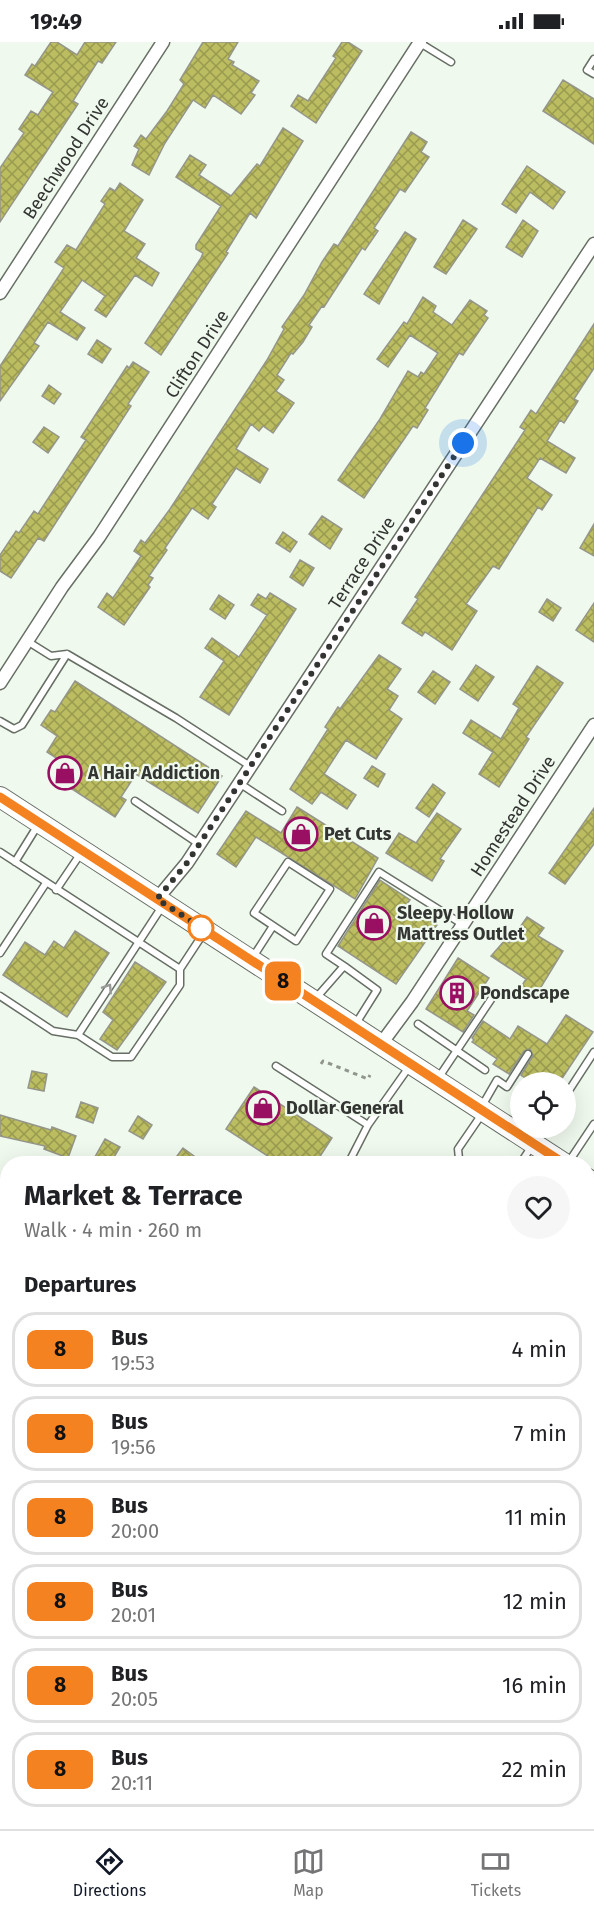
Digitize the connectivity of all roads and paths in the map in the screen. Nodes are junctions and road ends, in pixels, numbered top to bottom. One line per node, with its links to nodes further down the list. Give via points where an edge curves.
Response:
1 (163, 42): 7 (street, Beechwood Drive)
2 (418, 43): 4 (lane); 8 (street, Clifton Drive, via 99,537)
3 (594, 59): 5 (lane, via 587,70)
4 (451, 62)
5 (594, 74)
6 (594, 244): 13 (street, Terrace Drive)
7 (0, 293)
8 (27, 641): 9 (lane, via 51,656); 10 (street, Clifton Drive)
9 (67, 654): 11 (lane, via 22,725 14,729); 13 (lane)
10 (0, 682)
11 (0, 721)
12 (594, 725): 26 (street, Homestead Drive)
13 (250, 766): 14 (street, Terrace Drive)
14 (239, 783): 17 (lane); 19 (street, Terrace Drive)
15 (0, 797): 18 (main road)
16 (135, 801): 19 (lane)
17 (282, 811)
18 (39, 823): 20 (main road); 22 (lane)
19 (199, 844): 25 (street, Terrace Drive)
20 (82, 851): 24 (lane); 25 (main road)
21 (0, 852): 22 (lane)
22 (15, 862): 23 (lane)
23 (46, 883): 24 (lane); 30 (lane)
24 (56, 890): 29 (lane)
25 (160, 901): 28 (main road); 29 (lane)
26 (463, 925): 32 (lane, via 379,872 326,954); 40 (street, Homestead Drive)
27 (273, 926): 27 (lane, via 254,914 288,862 330,889 296,941); 31 (lane)
28 (205, 930): 31 (main road); 33 (lane)
29 (138, 942): 33 (lane); 39 (lane, one-way to 29)
30 (0, 953)
31 (250, 960): 36 (main road)
32 (345, 966): 36 (lane); 38 (lane, via 377,990)
33 (180, 969): 39 (lane, via 180,984 131,1057 112,1057)
34 (496, 992): 41 (lane)
35 (0, 996): 39 (lane, via 53,1032)
36 (314, 1001): 38 (main road)
37 (418, 1024): 41 (lane)
38 (354, 1027): 40 (main road)
39 (78, 1035)
40 (381, 1044): 45 (main road)
41 (456, 1051): 47 (lane); 49 (lane)
42 (594, 1052): 50 (lane)
43 (528, 1054): 51 (lane, via 507,1087 498,1080)
44 (321, 1064): 48 (path, via 323,1061 368,1079)
45 (411, 1064): 49 (main road); 54 (lane)
46 (276, 1066): 54 (lane)
47 (485, 1070)
48 (370, 1076)
49 (436, 1080): 51 (main road)
50 (576, 1080)
51 (482, 1110): 52 (main road); 58 (lane, via 458,1149)
52 (510, 1123)
53 (594, 1124): 61 (lane)
54 (368, 1125): 57 (lane)
55 (538, 1138): 59 (lane)
56 (541, 1138): 60 (main road)
57 (352, 1156)
58 (459, 1156)
59 (525, 1156)
60 (559, 1156)
61 (572, 1156)

